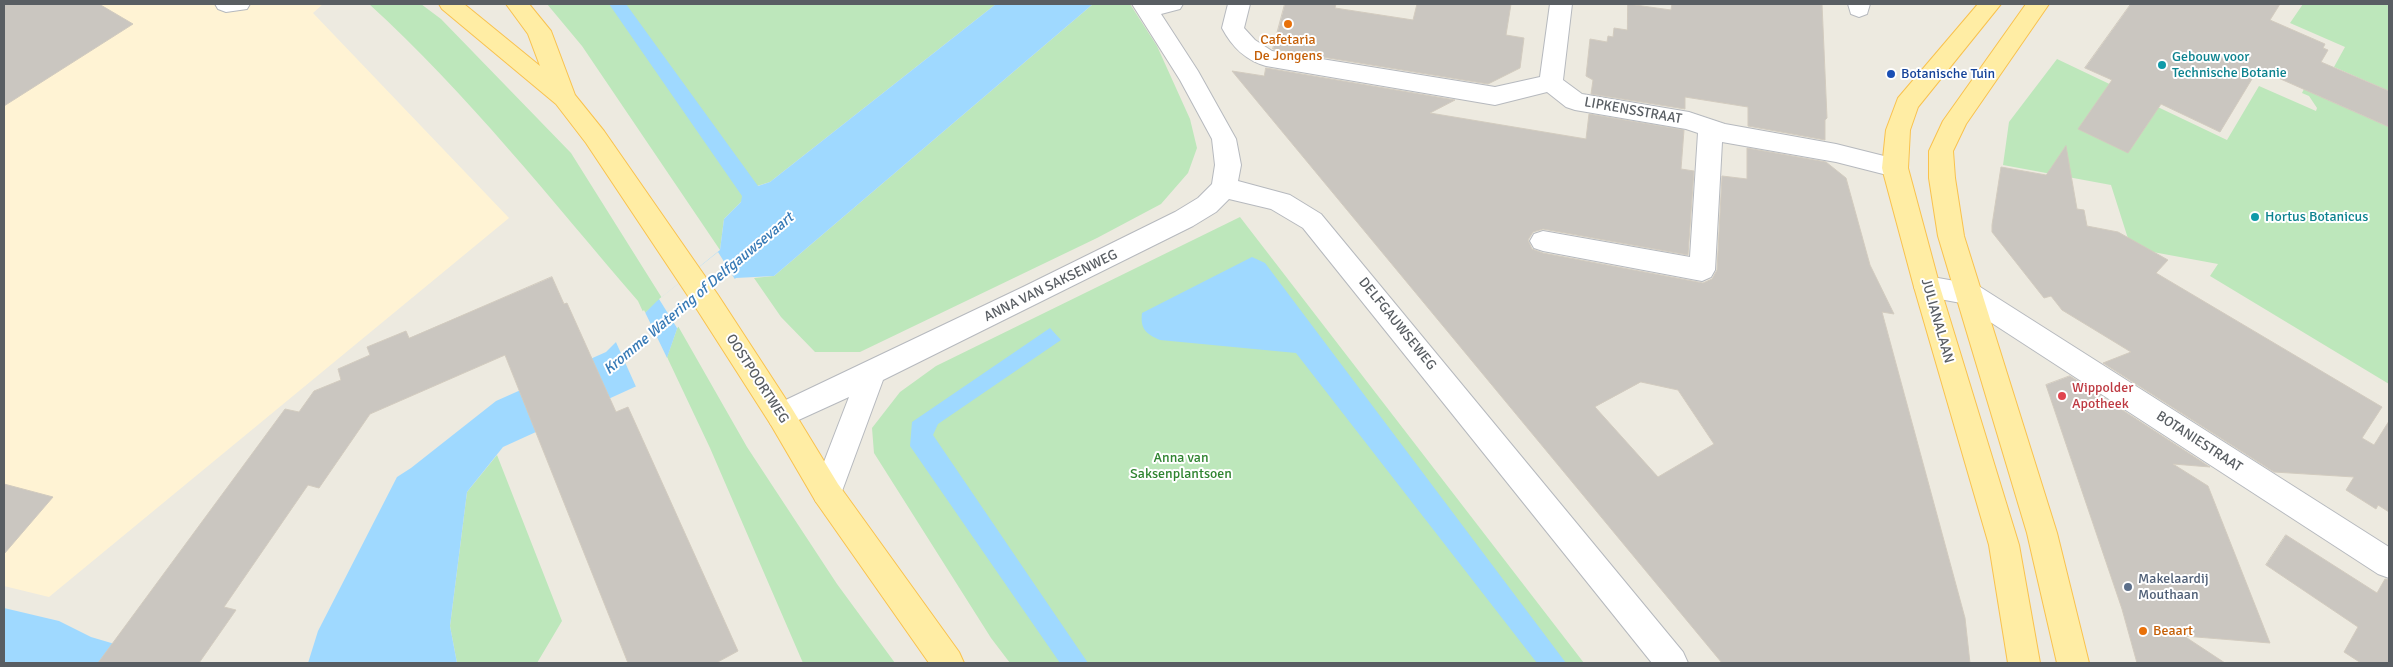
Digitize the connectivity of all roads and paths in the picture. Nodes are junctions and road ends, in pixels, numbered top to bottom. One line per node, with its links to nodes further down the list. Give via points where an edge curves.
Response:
1 (226, 4): 2 (street)
2 (239, 4)
3 (450, 4): 12 (main road, OOSTPOORTWEG)
4 (517, 4): 12 (main road, OOSTPOORTWEG, via 539,31)
5 (1172, 4): 10 (street)
6 (1239, 4): 11 (street, via 1233,28 1249,49 1266,58 1495,96)
7 (1561, 4): 11 (street)
8 (1990, 4): 14 (main road, JULIANALAAN, via 1907,104 1898,130)
9 (2038, 4): 18 (main road, via 1979,85 1941,151 1951,236)
10 (1145, 7): 15 (street, via 1190,77 1224,139 1228,165)
11 (1551, 83): 13 (street, LIPKENSSTRAAT, via 1575,101 1689,121)
12 (564, 98): 20 (main road, OOSTPOORTWEG, via 615,165)
13 (1710, 128): 14 (street, LIPKENSSTRAAT); 16 (street, via 1702,270)
14 (1895, 168): 17 (main road, JULIANALAAN)
15 (1224, 188): 19 (street, ANNA VAN SAKSENWEG, via 1207,205 1184,219); 24 (street, DELFGAUWSEWEG, via 1279,201 1294,207 1312,221)
16 (1543, 241)
17 (1927, 287): 18 (street, BOTANIESTRAAT); 25 (main road, JULIANALAAN, via 2004,545)
18 (1967, 292): 22 (street, BOTANIESTRAAT); 26 (main road, via 2042,533)
19 (872, 372): 20 (street, ANNA VAN SAKSENWEG); 21 (street)
20 (781, 416): 21 (main road, OOSTPOORTWEG)
21 (827, 493): 23 (main road, OOSTPOORTWEG)
22 (2389, 564)
23 (948, 663)
24 (1672, 663)
25 (2024, 663)
26 (2073, 663)

